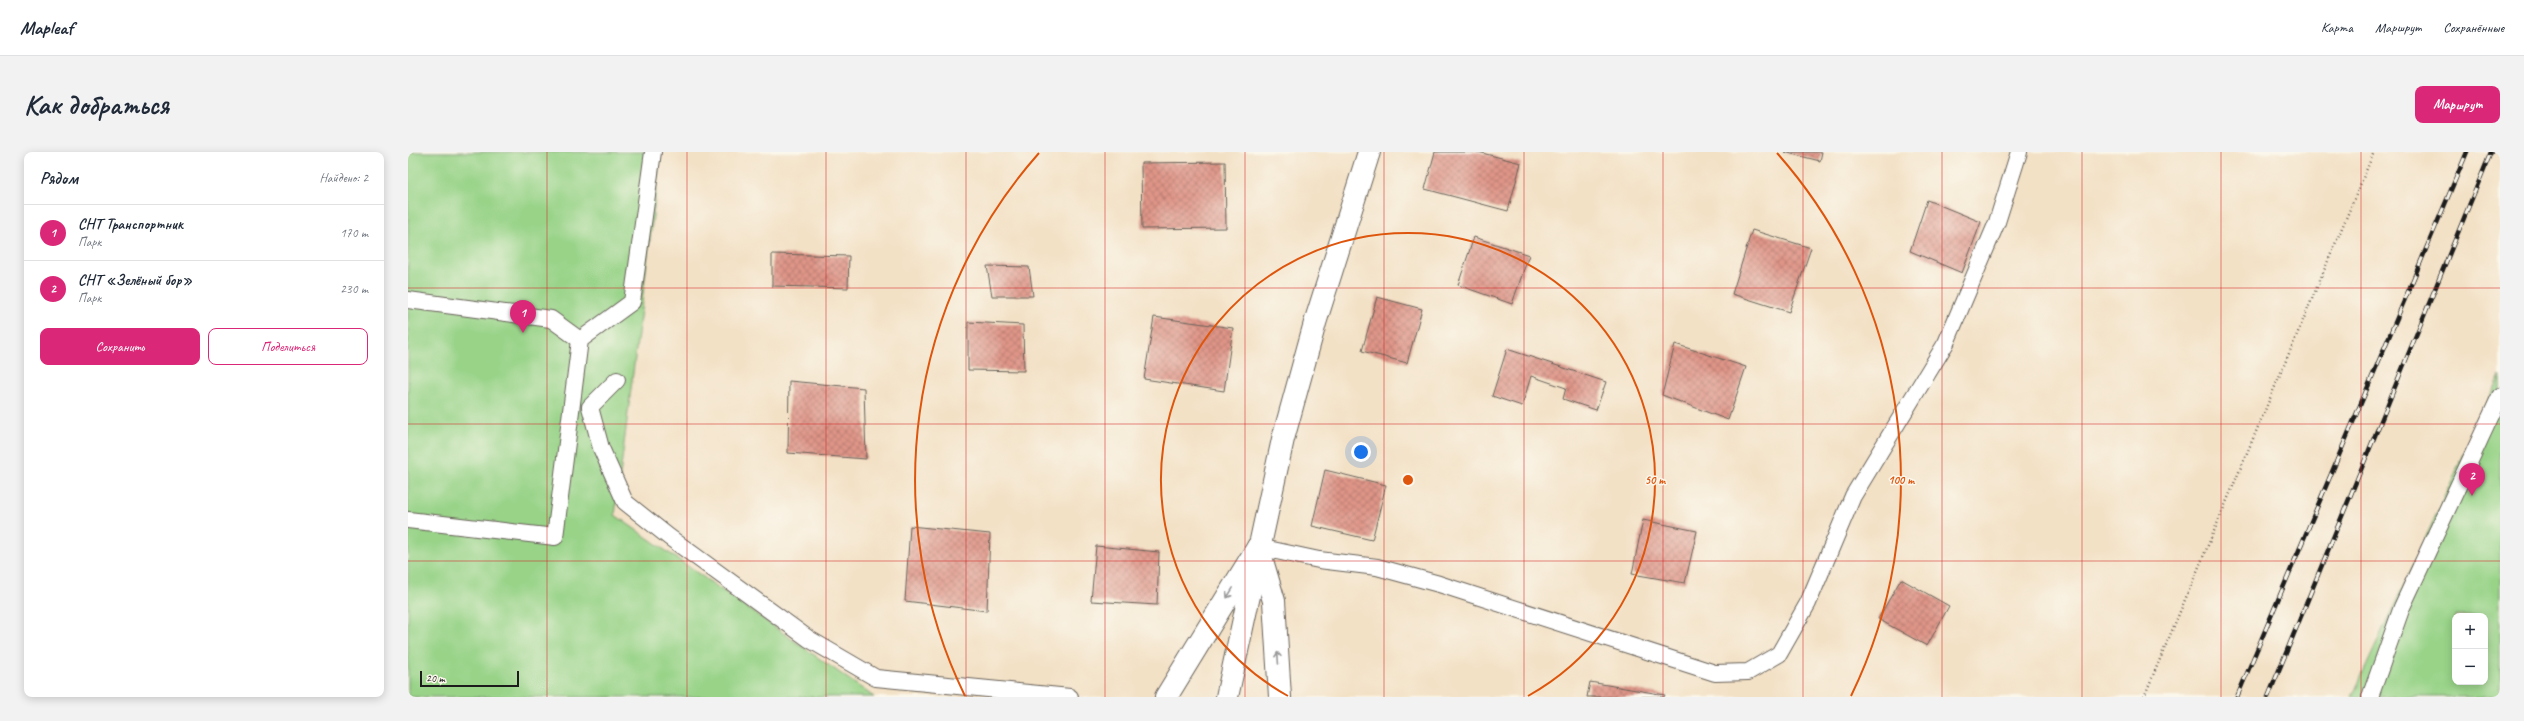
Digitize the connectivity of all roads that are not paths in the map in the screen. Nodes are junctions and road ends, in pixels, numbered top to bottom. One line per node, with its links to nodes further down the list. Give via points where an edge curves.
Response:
1 (653, 152): 5 (lane, via 632,302)
2 (1369, 152): 9 (main road, via 1315,323 1283,439)
3 (2019, 152): 9 (lane, via 1997,222 1946,343 1853,496 1808,603 1779,654 1748,672 1716,673 1439,584 1377,567 1319,560)
4 (408, 300): 5 (lane, via 551,319)
5 (580, 340): 8 (lane, via 555,537)
6 (617, 380): 10 (lane, via 590,406 601,448 625,502 809,639 876,678)
7 (2500, 396): 14 (lane, via 2402,607)
8 (408, 520)
9 (1258, 547): 11 (main road, one-way to 11); 12 (main road); 13 (main road, one-way to 9, via 1274,601)
10 (1070, 697)
11 (1166, 697)
12 (1227, 697)
13 (1280, 697)
14 (2370, 697)

